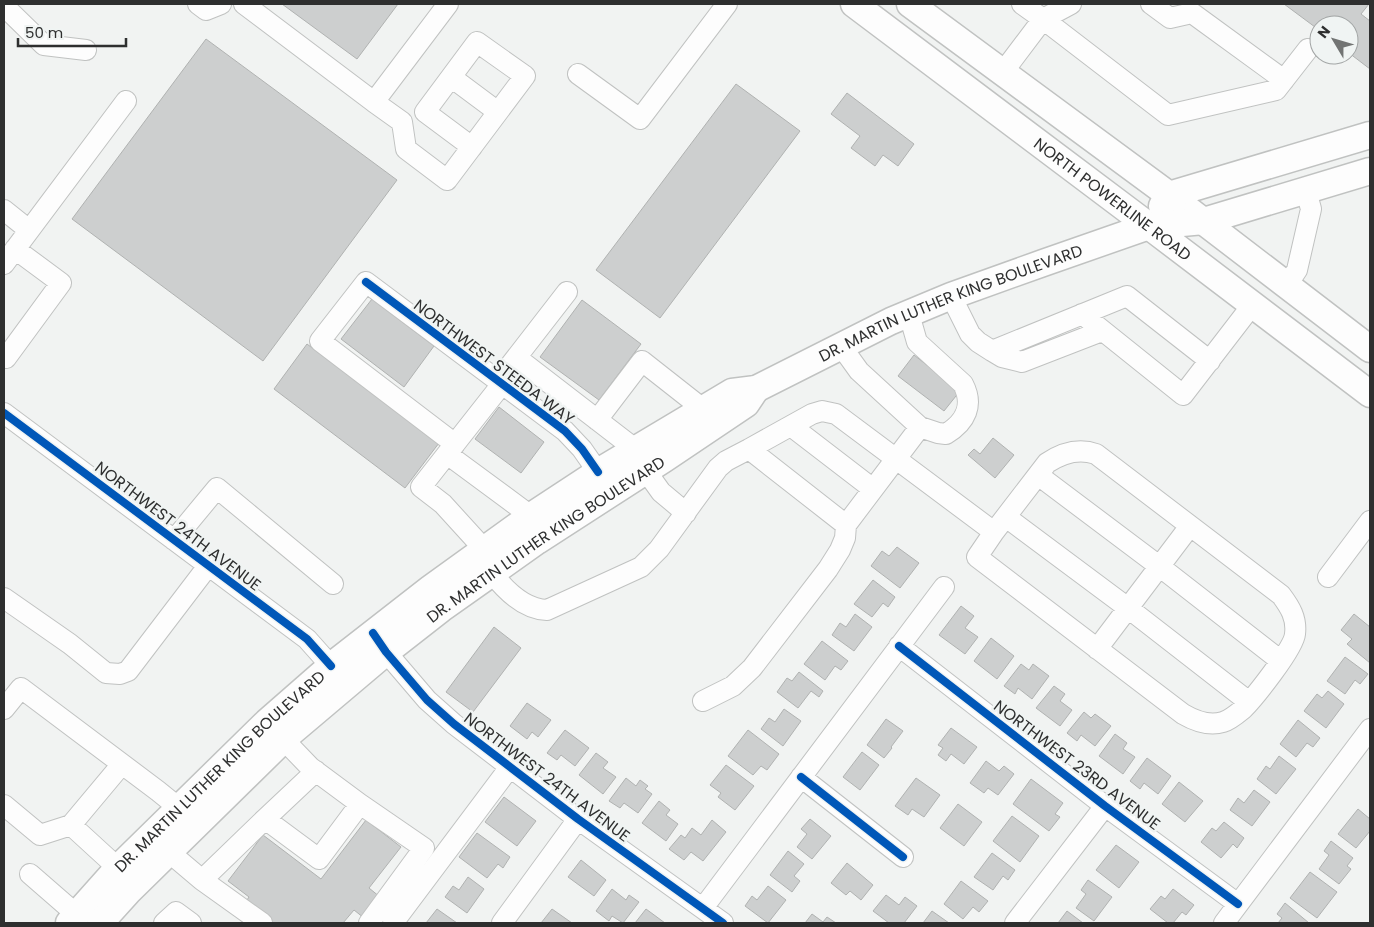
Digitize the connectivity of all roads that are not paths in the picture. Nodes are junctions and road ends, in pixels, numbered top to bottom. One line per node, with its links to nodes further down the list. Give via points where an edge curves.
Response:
1 (198, 4): 2 (street, via 206,10)
2 (221, 4)
3 (244, 4): 21 (street)
4 (448, 4): 21 (street)
5 (727, 4): 17 (street, via 640,119)
6 (854, 4): 30 (main road, NORTH POWERLINE ROAD)
7 (910, 4): 16 (main road)
8 (1022, 4): 13 (street)
9 (1071, 4): 13 (street)
10 (1151, 4): 12 (street, via 1170,18)
11 (4, 6): 15 (street, via 44,45)
12 (1192, 8): 19 (street)
13 (1043, 19): 16 (street); 19 (street, via 1168,114 1276,90)
14 (1308, 49): 19 (street)
15 (86, 50)
16 (1003, 72): 27 (main road)
17 (578, 74)
18 (451, 77): 22 (street); 22 (street, via 477,42 525,76); 24 (street, via 425,112)
19 (1284, 80)
20 (126, 101): 31 (street)
21 (374, 102): 24 (street, via 402,122 406,150 447,180)
22 (498, 112): 24 (street)
23 (1370, 135): 27 (main road)
24 (472, 147)
25 (1370, 171): 26 (main road, DR. MARTIN LUTHER KING BOULEVARD)
26 (1306, 191): 29 (main road, DR. MARTIN LUTHER KING BOULEVARD); 33 (street, via 1311,209 1297,270)
27 (1169, 195): 29 (main road); 30 (main road)
28 (4, 210): 31 (street)
29 (1204, 222): 30 (main road, DR. MARTIN LUTHER KING BOULEVARD); 33 (main road)
30 (1149, 226): 35 (main road, DR. MARTIN LUTHER KING BOULEVARD); 36 (main road, NORTH POWERLINE ROAD)
31 (29, 230): 32 (street)
32 (9, 256): 43 (street, via 61,283)
33 (1287, 285): 41 (main road)
34 (567, 292): 44 (street)
35 (951, 296): 37 (main road, DR. MARTIN LUTHER KING BOULEVARD); 42 (street, via 970,334)
36 (1253, 304): 45 (street); 48 (main road, NORTH POWERLINE ROAD)
37 (909, 314): 40 (main road, DR. MARTIN LUTHER KING BOULEVARD); 53 (street, via 917,342 963,384 968,398 968,409 963,418 946,434)
38 (1082, 314): 39 (street); 42 (street); 45 (street, via 1127,296)
39 (1102, 331): 42 (street, via 1022,362); 45 (street, via 1183,395)
40 (841, 346): 47 (main road, DR. MARTIN LUTHER KING BOULEVARD); 53 (street, via 859,371)
41 (1370, 349)
42 (992, 351)
43 (6, 358)
44 (517, 358): 46 (street); 51 (street)
45 (1210, 361)
46 (500, 382): 54 (street); 54 (street, NORTHWEST STEEDA WAY, via 366,282 320,341); 58 (street, NORTHWEST STEEDA WAY, via 565,431)
47 (756, 389): 49 (main road, DR. MARTIN LUTHER KING BOULEVARD, via 732,392); 57 (main road, DR. MARTIN LUTHER KING BOULEVARD, via 746,404)
48 (1370, 394)
49 (703, 409): 51 (street, via 642,361); 57 (main road, DR. MARTIN LUTHER KING BOULEVARD)
50 (4, 413): 67 (street, NORTHWEST 24TH AVENUE)
51 (598, 420): 57 (street)
52 (791, 426): 55 (street); 56 (street, via 822,411 836,414); 60 (street)
53 (920, 427): 56 (street)
54 (451, 449): 62 (street); 68 (street, via 421,487 443,504)
55 (749, 449): 61 (street, via 718,468); 63 (street)
56 (896, 458): 60 (street); 64 (street)
57 (641, 460): 58 (main road, DR. MARTIN LUTHER KING BOULEVARD); 61 (street, via 661,492); 68 (main road, DR. MARTIN LUTHER KING BOULEVARD, via 537,541)
58 (598, 472): 62 (main road, DR. MARTIN LUTHER KING BOULEVARD)
59 (1038, 475): 64 (street); 65 (street, via 1054,458 1076,451 1096,454); 70 (street)
60 (873, 488): 63 (street)
61 (686, 513): 68 (street, via 660,549 641,567 547,610 531,607 502,586)
62 (531, 516): 68 (main road, DR. MARTIN LUTHER KING BOULEVARD)
63 (846, 525): 81 (street, via 840,550 828,569 752,668 733,686)
64 (1000, 525): 75 (street); 78 (street, via 977,556)
65 (1190, 526): 70 (street); 79 (street, via 1281,595 1292,610 1295,636)
66 (1368, 528): 71 (street)
67 (174, 540): 69 (street, NORTHWEST 24TH AVENUE); 72 (street, via 218,488)
68 (488, 561): 76 (main road, DR. MARTIN LUTHER KING BOULEVARD, via 441,609)
69 (208, 566): 74 (street, via 128,671 120,674 106,673); 80 (street, NORTHWEST 24TH AVENUE, via 307,639)
70 (1159, 566): 75 (street); 79 (street)
71 (1328, 577)
72 (333, 584)
73 (944, 587): 77 (street)
74 (4, 598)
75 (1128, 608): 78 (street); 82 (street)
76 (380, 642): 80 (main road, DR. MARTIN LUTHER KING BOULEVARD); 85 (main road, DR. MARTIN LUTHER KING BOULEVARD); 87 (street, NORTHWEST 24TH AVENUE, via 427,700)
77 (899, 646): 90 (street); 93 (street, NORTHWEST 23RD AVENUE)
78 (1097, 648): 82 (street, via 1183,714 1199,722 1225,721)
79 (1281, 661): 82 (street)
80 (331, 666): 89 (main road, via 314,696 257,748); 94 (main road, DR. MARTIN LUTHER KING BOULEVARD)
81 (702, 701)
82 (1249, 702)
83 (4, 709): 86 (street, via 21,688)
84 (1370, 729): 103 (street)
85 (283, 739): 88 (street); 89 (main road, DR. MARTIN LUTHER KING BOULEVARD)
86 (122, 764): 94 (street); 97 (street)
87 (510, 767): 96 (street, NORTHWEST 24TH AVENUE); 110 (street)
88 (316, 771): 91 (street); 95 (street)
89 (250, 772): 98 (main road, DR. MARTIN LUTHER KING BOULEVARD)
90 (801, 777): 99 (street); 104 (street)
91 (360, 804): 95 (street, via 319,859); 109 (street, via 424,848)
92 (4, 805): 97 (street, via 40,835)
93 (1105, 806): 103 (street, NORTHWEST 23RD AVENUE); 113 (street)
94 (179, 808): 100 (main road, DR. MARTIN LUTHER KING BOULEVARD)
95 (265, 819): 102 (street)
96 (578, 819): 104 (street, NORTHWEST 24TH AVENUE); 111 (street)
97 (71, 825): 100 (street)
98 (169, 851): 102 (street); 105 (main road, DR. MARTIN LUTHER KING BOULEVARD, via 128,892)
99 (903, 856)
100 (118, 868): 105 (main road, DR. MARTIN LUTHER KING BOULEVARD)
101 (30, 874): 105 (street)
102 (202, 880): 108 (street)
103 (1238, 904): 114 (street)
104 (703, 908): 112 (street, NORTHWEST 24TH AVENUE)
105 (82, 920)
106 (164, 923): 107 (street, via 176,912)
107 (191, 923)
108 (262, 923)
109 (369, 923)
110 (393, 923)
111 (502, 923)
112 (723, 923)
113 (1015, 923)
114 (1224, 923)

